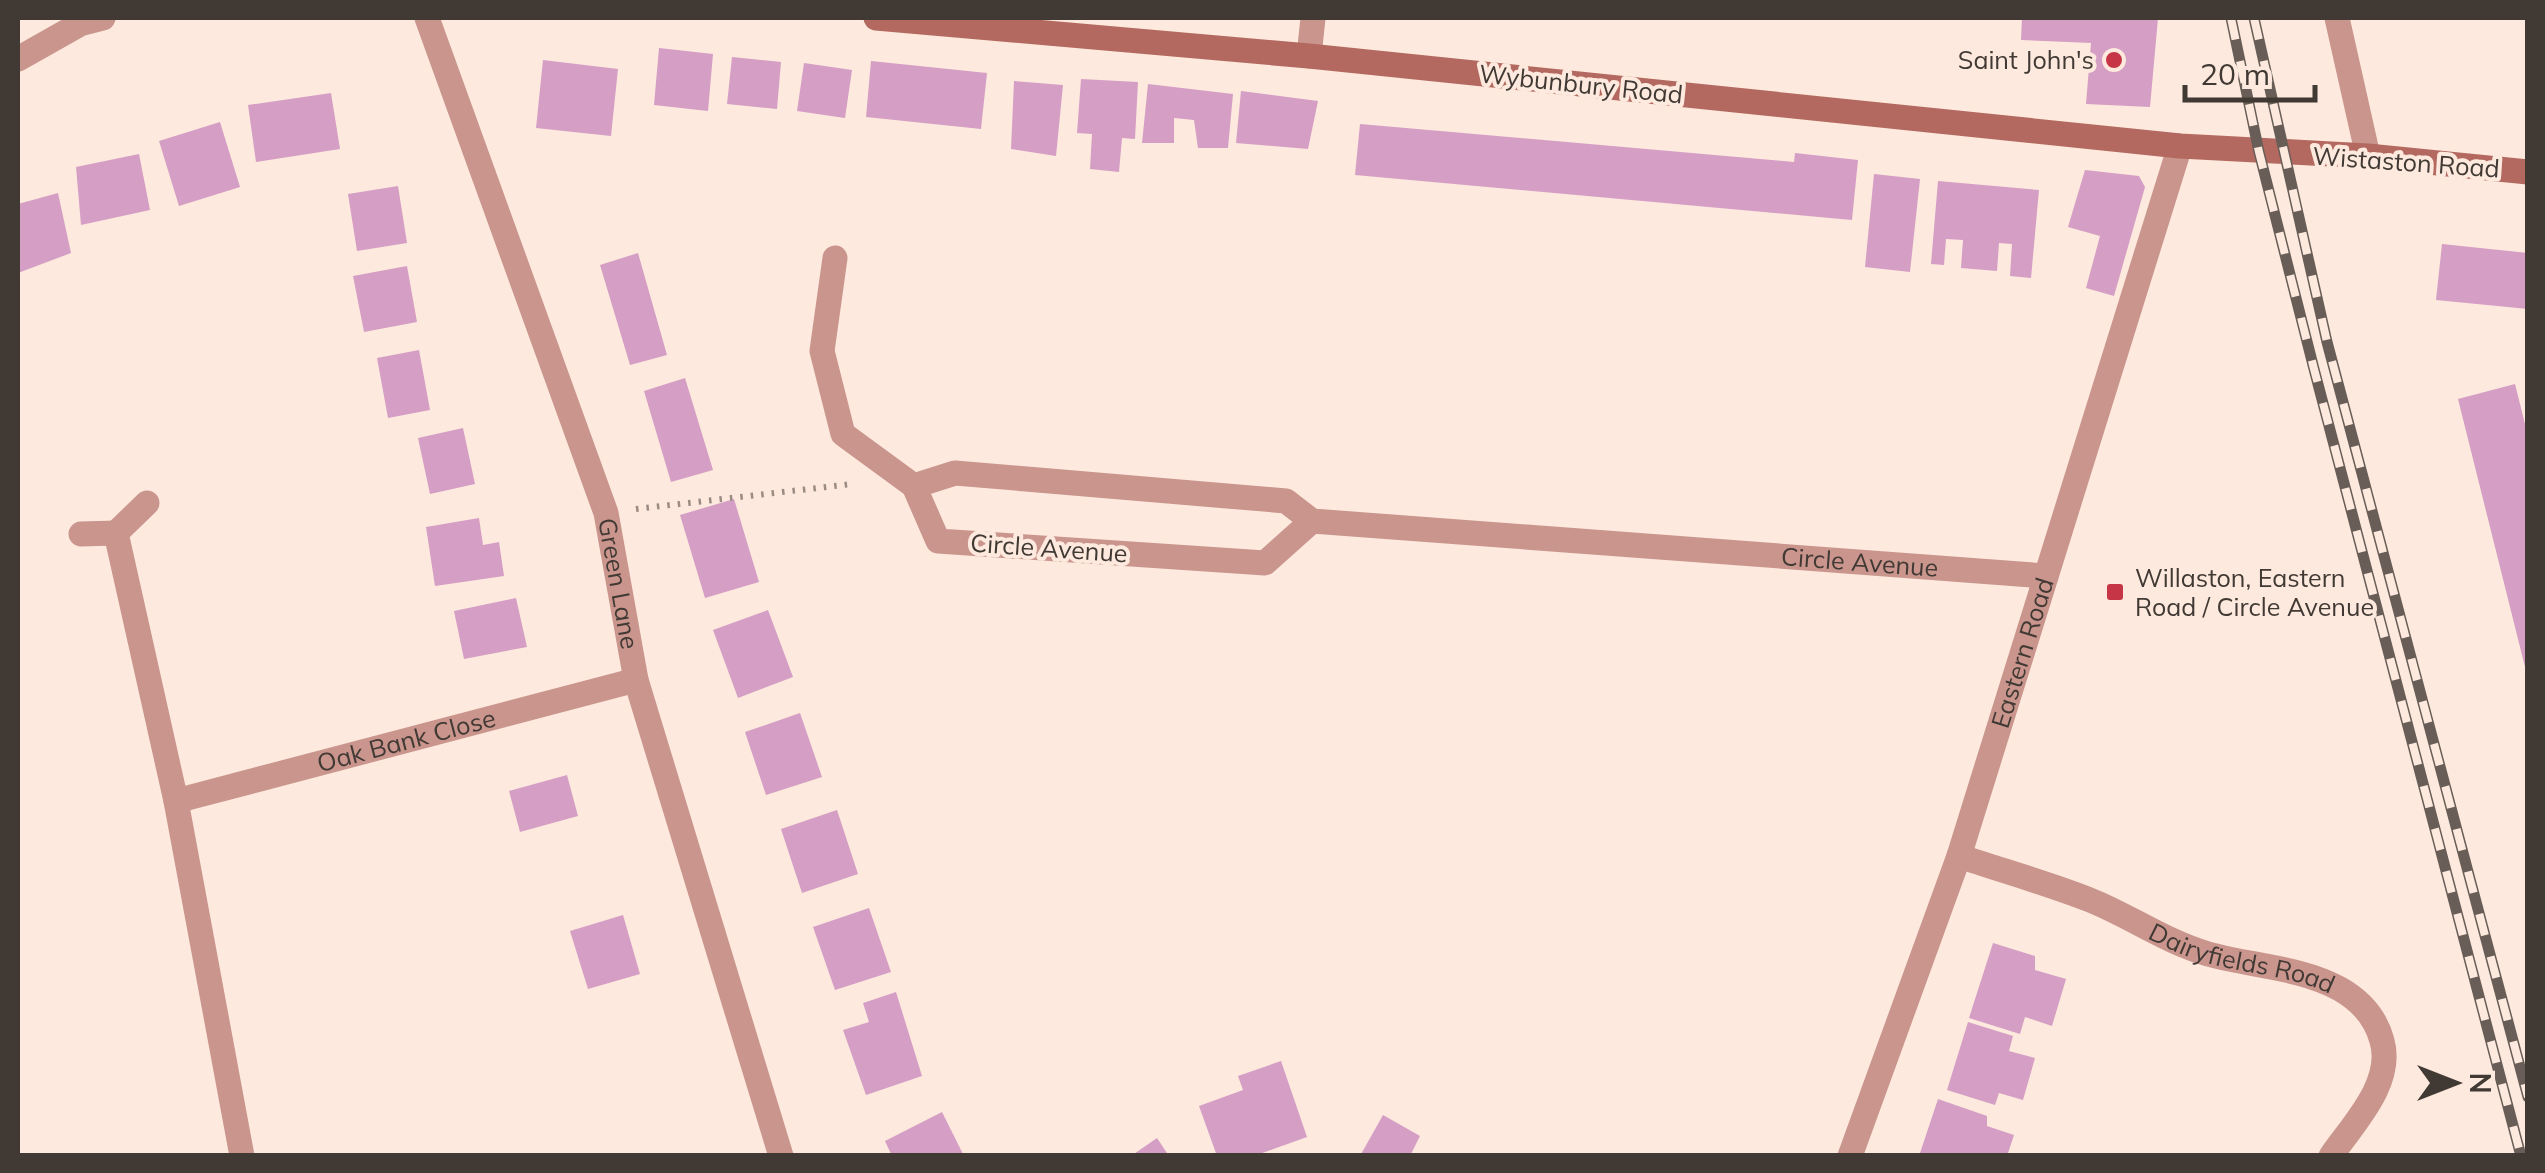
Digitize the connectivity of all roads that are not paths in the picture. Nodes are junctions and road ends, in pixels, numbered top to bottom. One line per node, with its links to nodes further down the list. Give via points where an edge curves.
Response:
1 (103, 18): 7 (street)
2 (428, 18): 19 (street, Green Lane, via 606,513)
3 (876, 18): 6 (street, Wybunbury Road)
4 (1314, 18): 6 (street)
5 (2337, 18): 10 (street)
6 (1309, 56): 8 (street, Wybunbury Road)
7 (18, 59)
8 (2180, 146): 9 (street, Wybunbury Road); 18 (street, Eastern Road)
9 (2285, 153): 10 (street, Wistaston Road)
10 (2368, 156): 11 (street, Wistaston Road)
11 (2528, 172)
12 (835, 258): 13 (street, via 822,351 843,434)
13 (914, 486): 15 (street, Circle Avenue, via 955,472 1267,499 1286,501); 15 (street, Circle Avenue, via 938,540 1265,563)
14 (147, 503): 16 (street)
15 (1312, 522): 18 (street, Circle Avenue)
16 (116, 533): 17 (street); 20 (street)
17 (80, 534)
18 (2046, 576): 21 (street, Eastern Road)
19 (636, 680): 20 (street, Oak Bank Close); 23 (street, Green Lane)
20 (176, 800): 22 (street)
21 (1959, 856): 24 (street, Eastern Road); 25 (street, Dairyfields Road, via 2088,900 2208,954 2265,964 2358,1000 2383,1043 2384,1066 2376,1090)
22 (242, 1156)
23 (781, 1156)
24 (1850, 1156)
25 (2331, 1156)

